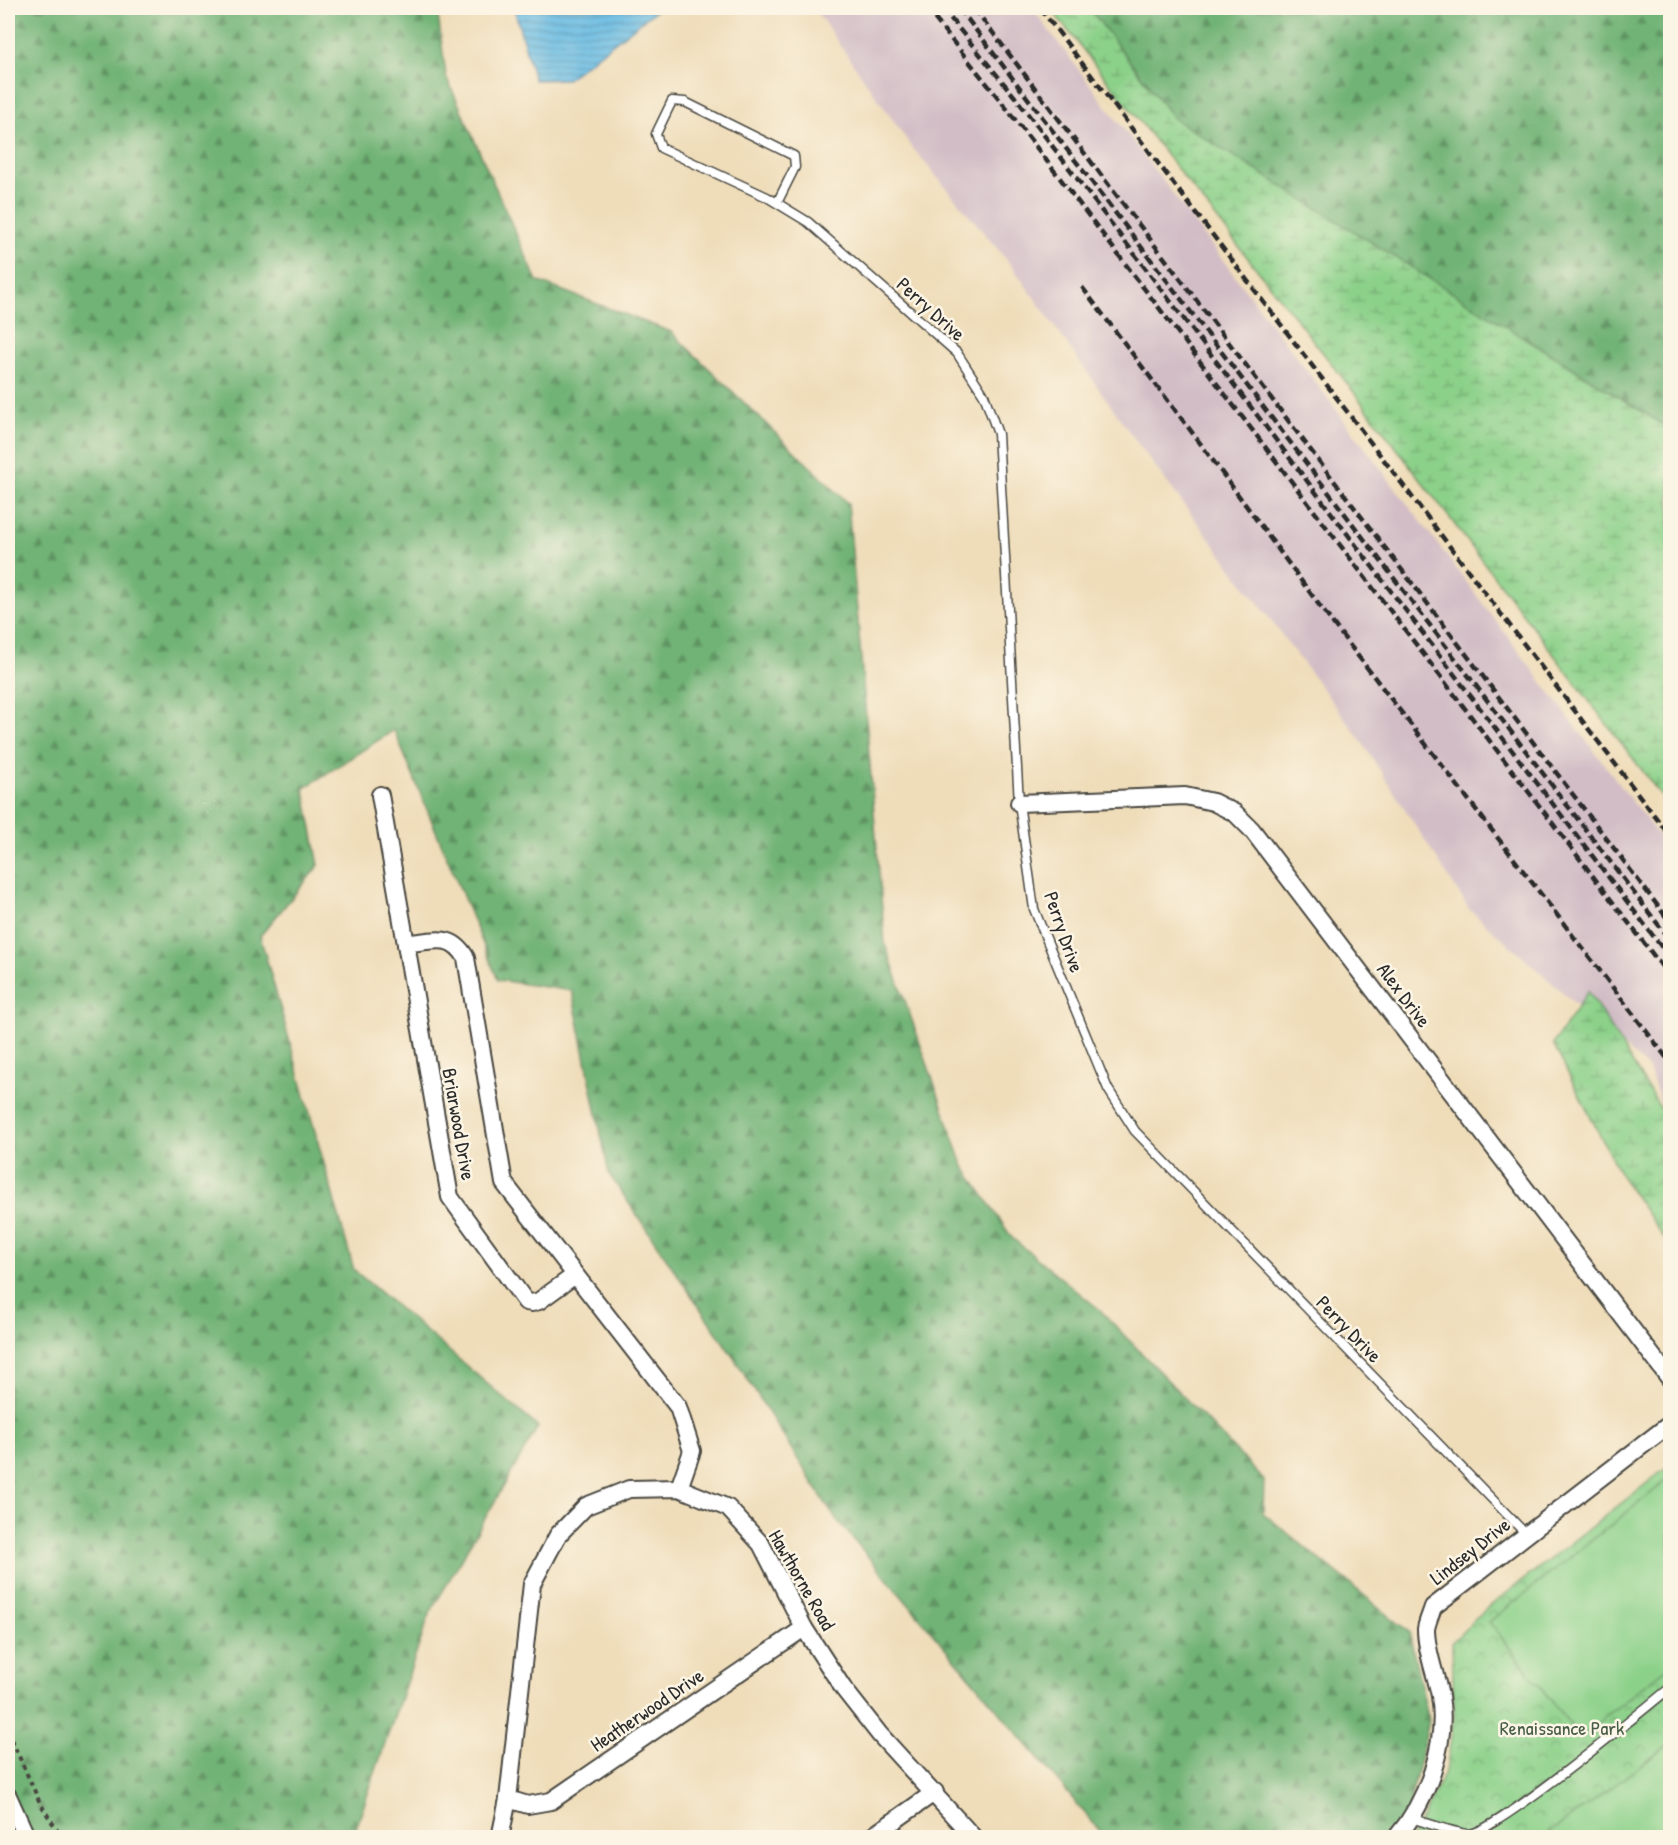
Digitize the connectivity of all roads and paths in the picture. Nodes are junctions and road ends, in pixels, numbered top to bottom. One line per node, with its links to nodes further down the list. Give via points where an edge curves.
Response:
1 (777, 203): 1 (lane, Perry Drive, via 661,148 656,134 672,101 684,102 794,156 795,167); 3 (lane, Perry Drive, via 808,222 957,353 984,395 998,434)
2 (380, 795): 4 (street, Briarwood Drive)
3 (1019, 803): 6 (street, Alex Drive, via 1185,796 1213,802 1235,813 1252,830); 9 (lane, Perry Drive, via 1034,909 1108,1089 1135,1131)
4 (406, 944): 5 (street, Briarwood Drive, via 451,941 466,958 504,1183); 5 (street, Briarwood Drive, via 450,1197 526,1302 538,1301)
5 (575, 1275): 8 (street, Briarwood Drive, via 678,1407 692,1451)
6 (1671, 1379)
7 (1671, 1424): 9 (street, Lindsey Drive)
8 (679, 1488): 10 (street, Hawthorne Road, via 728,1508 761,1544); 15 (street, Hawthorne Road, via 629,1489 586,1506 558,1534 532,1584)
9 (1526, 1534): 16 (street, Lindsey Drive, via 1433,1607 1426,1627 1440,1698 1440,1740 1430,1783)
10 (804, 1628): 13 (street, Hawthorne Road, via 880,1735); 15 (street, Heatherwood Drive, via 551,1801 528,1805)
11 (1671, 1688): 16 (lane, via 1515,1810 1484,1829 1469,1834)
12 (8, 1732): 18 (path, via 40,1803)
13 (935, 1792): 20 (street); 21 (street, Hawthorne Road)
14 (8, 1796): 17 (street)
15 (508, 1799): 19 (street, Hawthorne Road)
16 (1410, 1818): 22 (street, Lindsey Drive)
17 (27, 1838)
18 (62, 1838)
19 (500, 1838)
20 (870, 1838)
21 (974, 1838)
22 (1396, 1838)

